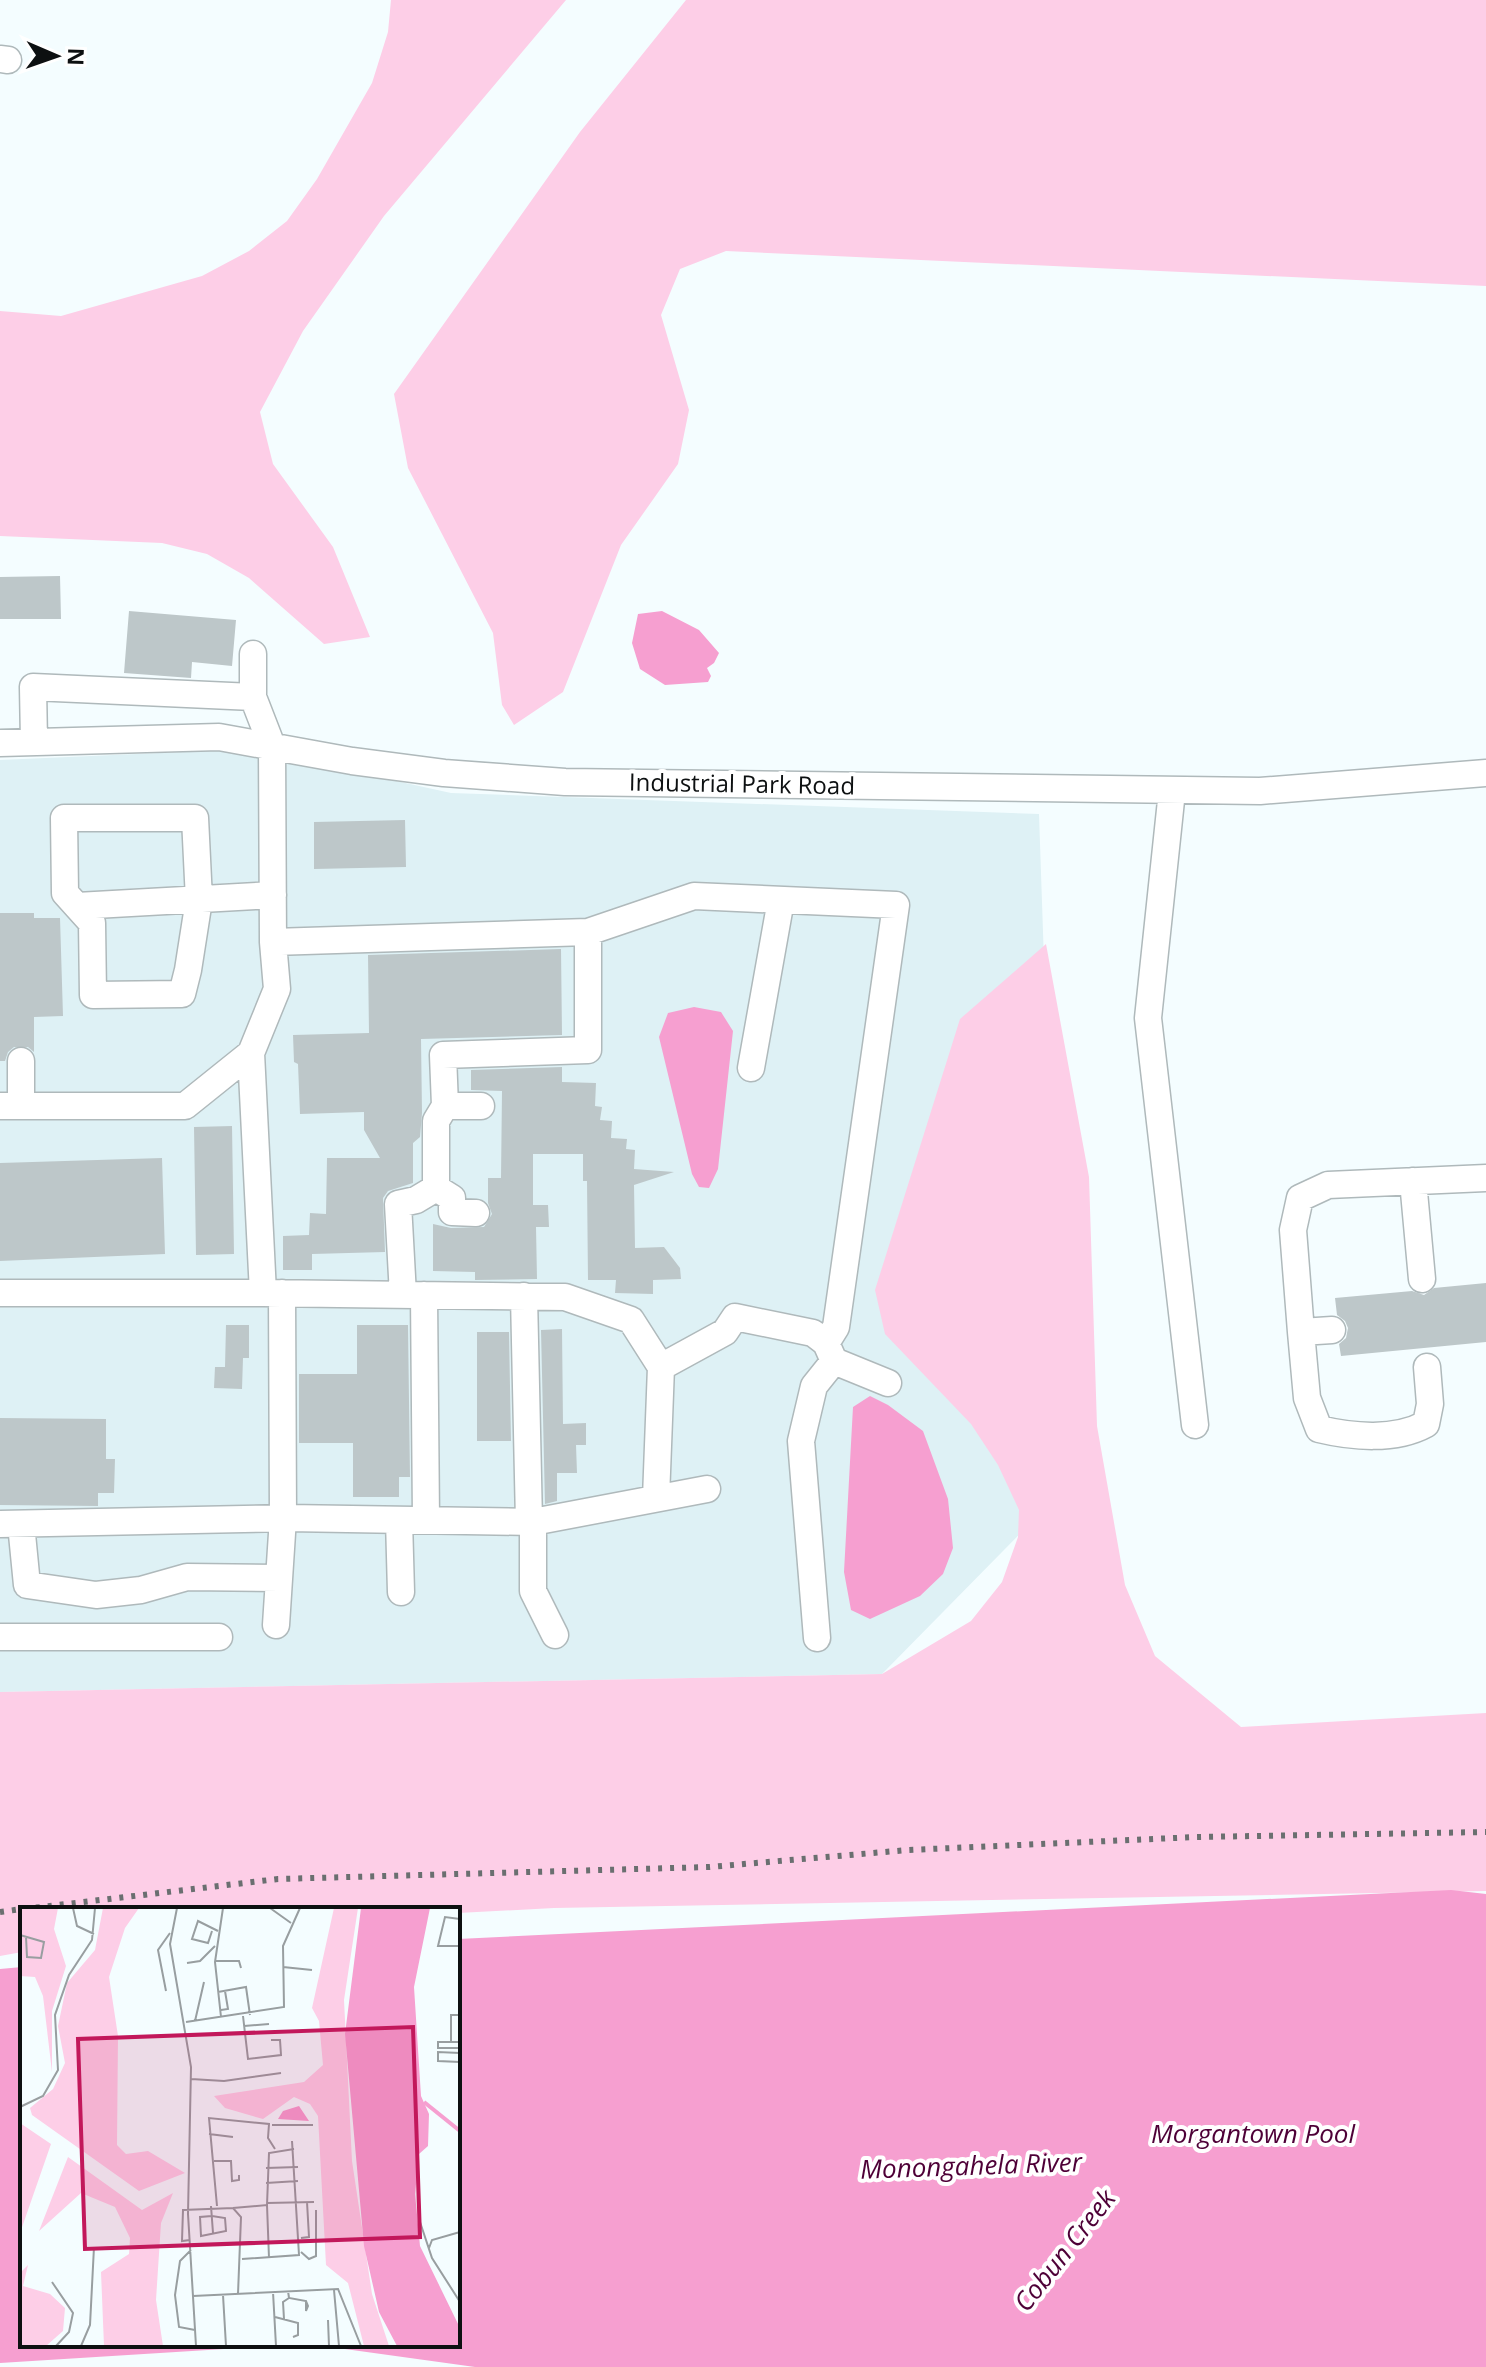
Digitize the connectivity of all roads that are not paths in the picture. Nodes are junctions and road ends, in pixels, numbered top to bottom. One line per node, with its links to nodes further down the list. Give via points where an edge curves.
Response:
1 (253, 654): 2 (street)
2 (253, 697): 3 (street, via 33,687); 5 (street)
3 (34, 742): 4 (street, Industrial Park Road); 5 (street, Industrial Park Road, via 219,737)
4 (0, 743)
5 (272, 746): 7 (street, Industrial Park Road, via 444,773 565,782); 8 (street)
6 (1486, 773): 7 (street, Industrial Park Road, via 1260,791)
7 (1172, 791): 35 (street, via 1148,1018)
8 (273, 895): 9 (street); 13 (street)
9 (199, 900): 11 (street); 11 (street, via 182,994 93,995 92,923); 11 (street, via 195,818 64,818 65,893)
10 (781, 900): 12 (street, via 694,896); 16 (street); 31 (street, via 896,905)
11 (77, 906)
12 (588, 932): 13 (street); 18 (street, via 588,1050 443,1055)
13 (273, 942): 14 (street, via 277,989)
14 (251, 1053): 17 (street, via 185,1106); 26 (street)
15 (21, 1061): 17 (street)
16 (751, 1068)
17 (11, 1106)
18 (445, 1106): 19 (street); 22 (street, via 436,1121)
19 (481, 1106)
20 (1486, 1178): 21 (street)
21 (1413, 1181): 24 (street); 30 (street, via 1328,1185 1300,1198 1293,1230)
22 (436, 1188): 23 (street, via 452,1198 452,1212); 27 (street, via 398,1204)
23 (476, 1213)
24 (1422, 1279)
25 (0, 1293): 26 (street)
26 (272, 1293): 27 (street); 38 (street)
27 (413, 1295): 28 (street); 40 (street)
28 (524, 1296): 32 (street, via 565,1297 631,1320); 41 (street)
29 (1332, 1330): 30 (street)
30 (1301, 1332): 33 (street, via 1307,1398 1319,1429 1348,1436 1411,1433 1426,1424)
31 (830, 1352): 32 (street, via 813,1333 735,1317 725,1332); 34 (street); 51 (street, via 814,1386 801,1441)
32 (661, 1367): 37 (street)
33 (1427, 1367)
34 (888, 1383)
35 (1195, 1425)
36 (707, 1489): 37 (street)
37 (656, 1498): 41 (street)
38 (283, 1518): 39 (street); 42 (street); 43 (street)
39 (399, 1520): 40 (street); 44 (street)
40 (426, 1520): 41 (street)
41 (531, 1522): 47 (street, via 533,1591)
42 (10, 1524): 45 (street, via 27,1585)
43 (279, 1578): 45 (street, via 187,1577); 46 (street)
44 (401, 1592)
45 (100, 1595): 49 (street)
46 (276, 1625)
47 (555, 1635)
48 (0, 1637): 49 (street)
49 (100, 1637): 50 (street)
50 (219, 1637)
51 (817, 1638)

